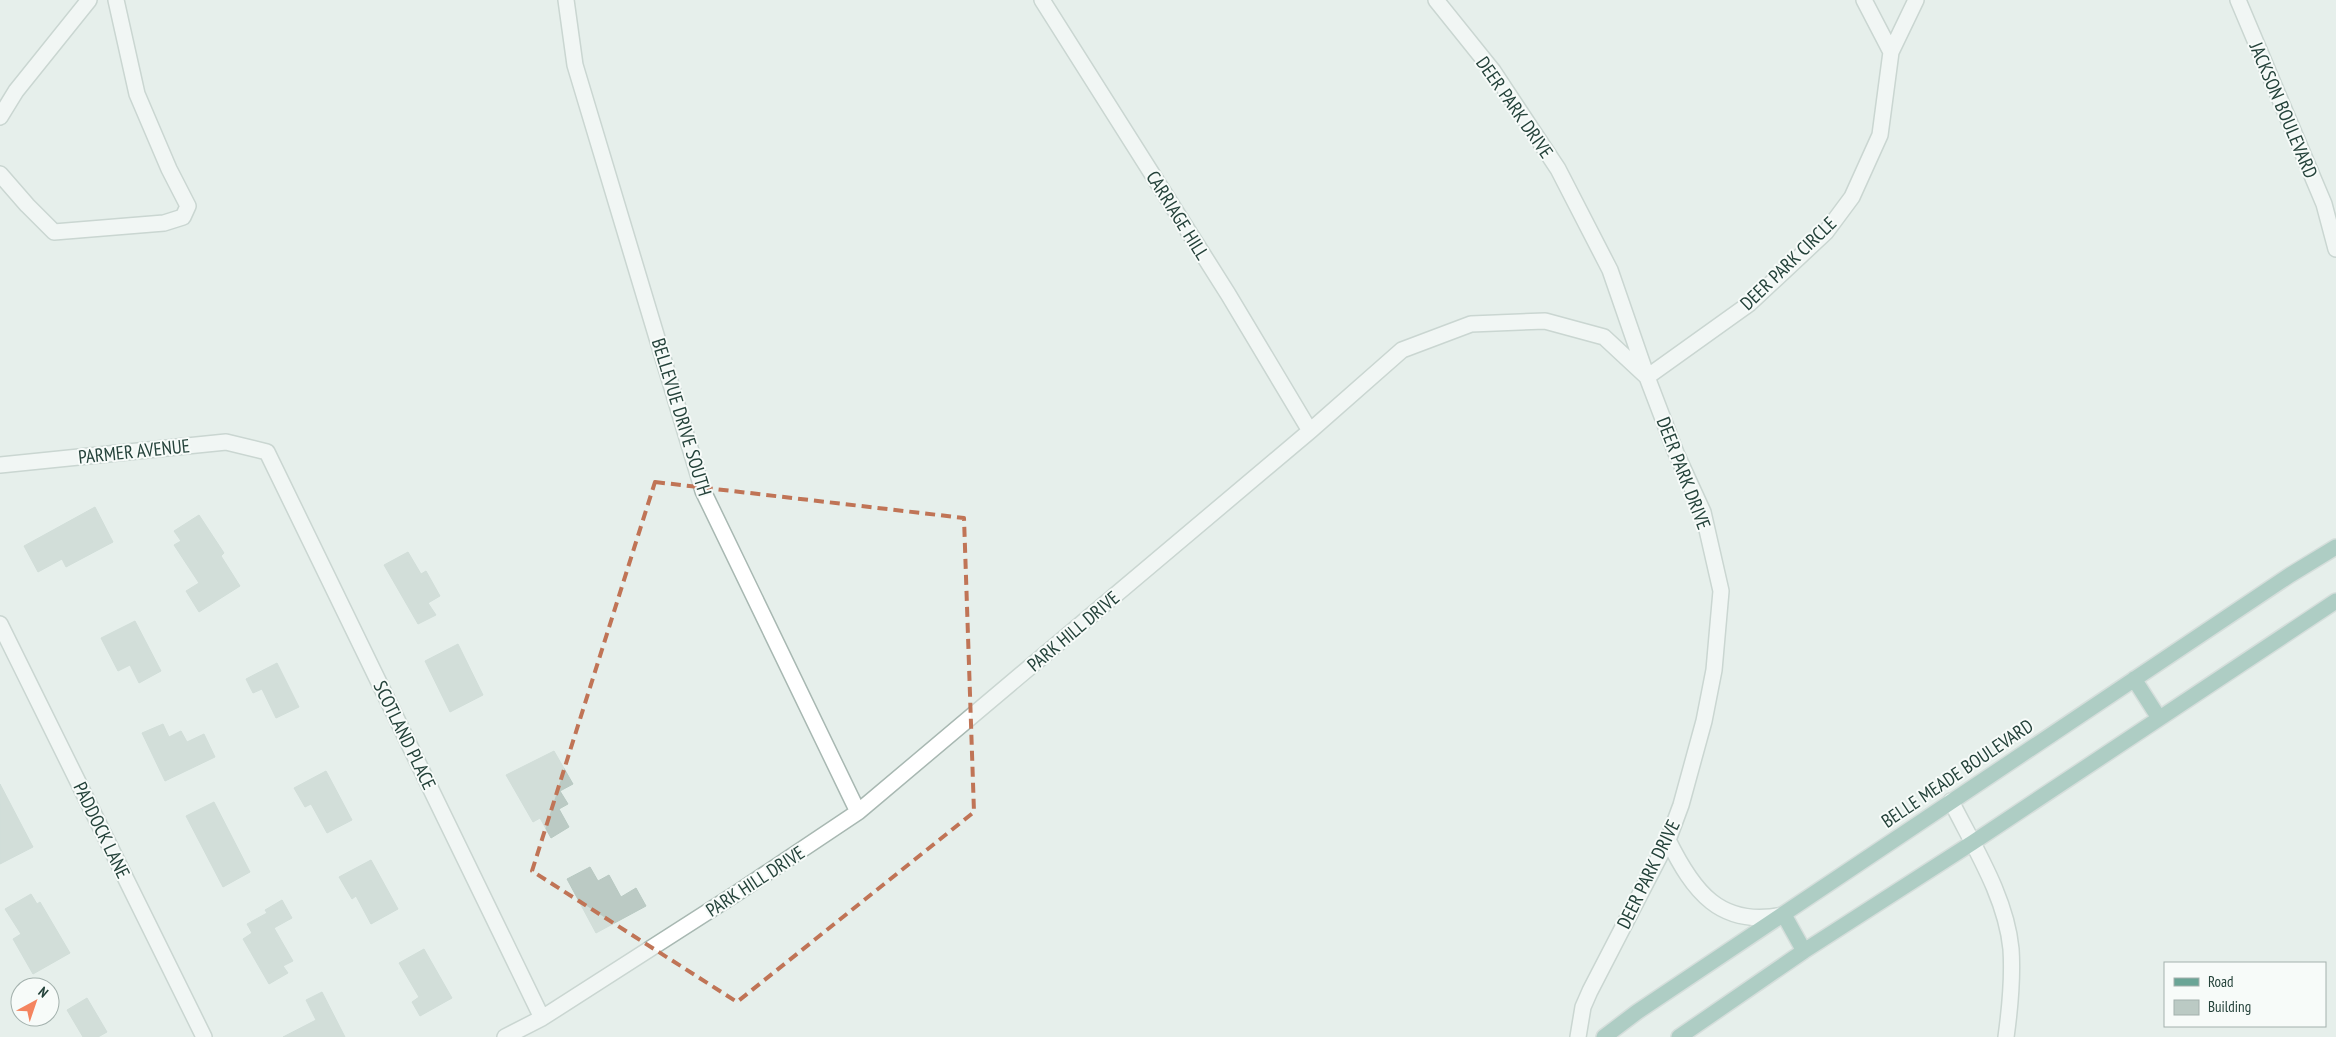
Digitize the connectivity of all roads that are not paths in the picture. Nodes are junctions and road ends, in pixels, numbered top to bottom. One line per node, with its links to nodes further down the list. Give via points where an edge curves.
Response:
1 (90, 0): 10 (street, via 16,91)
2 (116, 0): 11 (street, via 137,94 188,206 183,217 164,224 54,232)
3 (566, 0): 23 (street, BELLEVUE DRIVE SOUTH, via 575,65 703,491)
4 (1042, 0): 14 (street, CARRIAGE HILL, via 1228,294)
5 (1436, 0): 13 (street, DEER PARK DRIVE, via 1493,71 1558,169 1610,270)
6 (1864, 0): 9 (street)
7 (1916, 0): 9 (street, DEER PARK CIRCLE)
8 (2238, 0): 12 (street, JACKSON BOULEVARD, via 2324,204)
9 (1891, 52): 13 (street, DEER PARK CIRCLE, via 1880,135 1852,197 1826,232 1748,304)
10 (0, 116)
11 (0, 174)
12 (2336, 249)
13 (1647, 377): 14 (street, PARK HILL DRIVE, via 1604,337 1545,321 1471,324 1402,350); 24 (street, DEER PARK DRIVE, via 1703,512 1720,591 1714,670 1704,721)
14 (1310, 431): 23 (street, PARK HILL DRIVE)
15 (267, 452): 16 (street, PARMER AVENUE, via 226,442); 28 (street, SCOTLAND PLACE)
16 (0, 465)
17 (2336, 547): 20 (main road, BELLE MEADE BOULEVARD)
18 (2336, 601): 21 (main road)
19 (0, 624): 29 (street, PADDOCK LANE)
20 (2134, 679): 21 (main road); 22 (main road, BELLE MEADE BOULEVARD)
21 (2160, 718): 25 (main road)
22 (1951, 801): 25 (street); 26 (main road, BELLE MEADE BOULEVARD)
23 (858, 812): 28 (street, PARK HILL DRIVE)
24 (1668, 840): 26 (street, via 1696,888 1720,907 1749,919); 31 (street, DEER PARK DRIVE, via 1590,990)
25 (1972, 843): 27 (main road); 34 (street, via 1999,900 2011,947 2012,981)
26 (1784, 915): 27 (main road); 32 (main road, BELLE MEADE BOULEVARD)
27 (1804, 951): 33 (main road)
28 (542, 1018): 30 (street, PARK HILL DRIVE)
29 (204, 1037)
30 (505, 1037)
31 (1578, 1037)
32 (1604, 1037)
33 (1679, 1037)
34 (2006, 1037)

